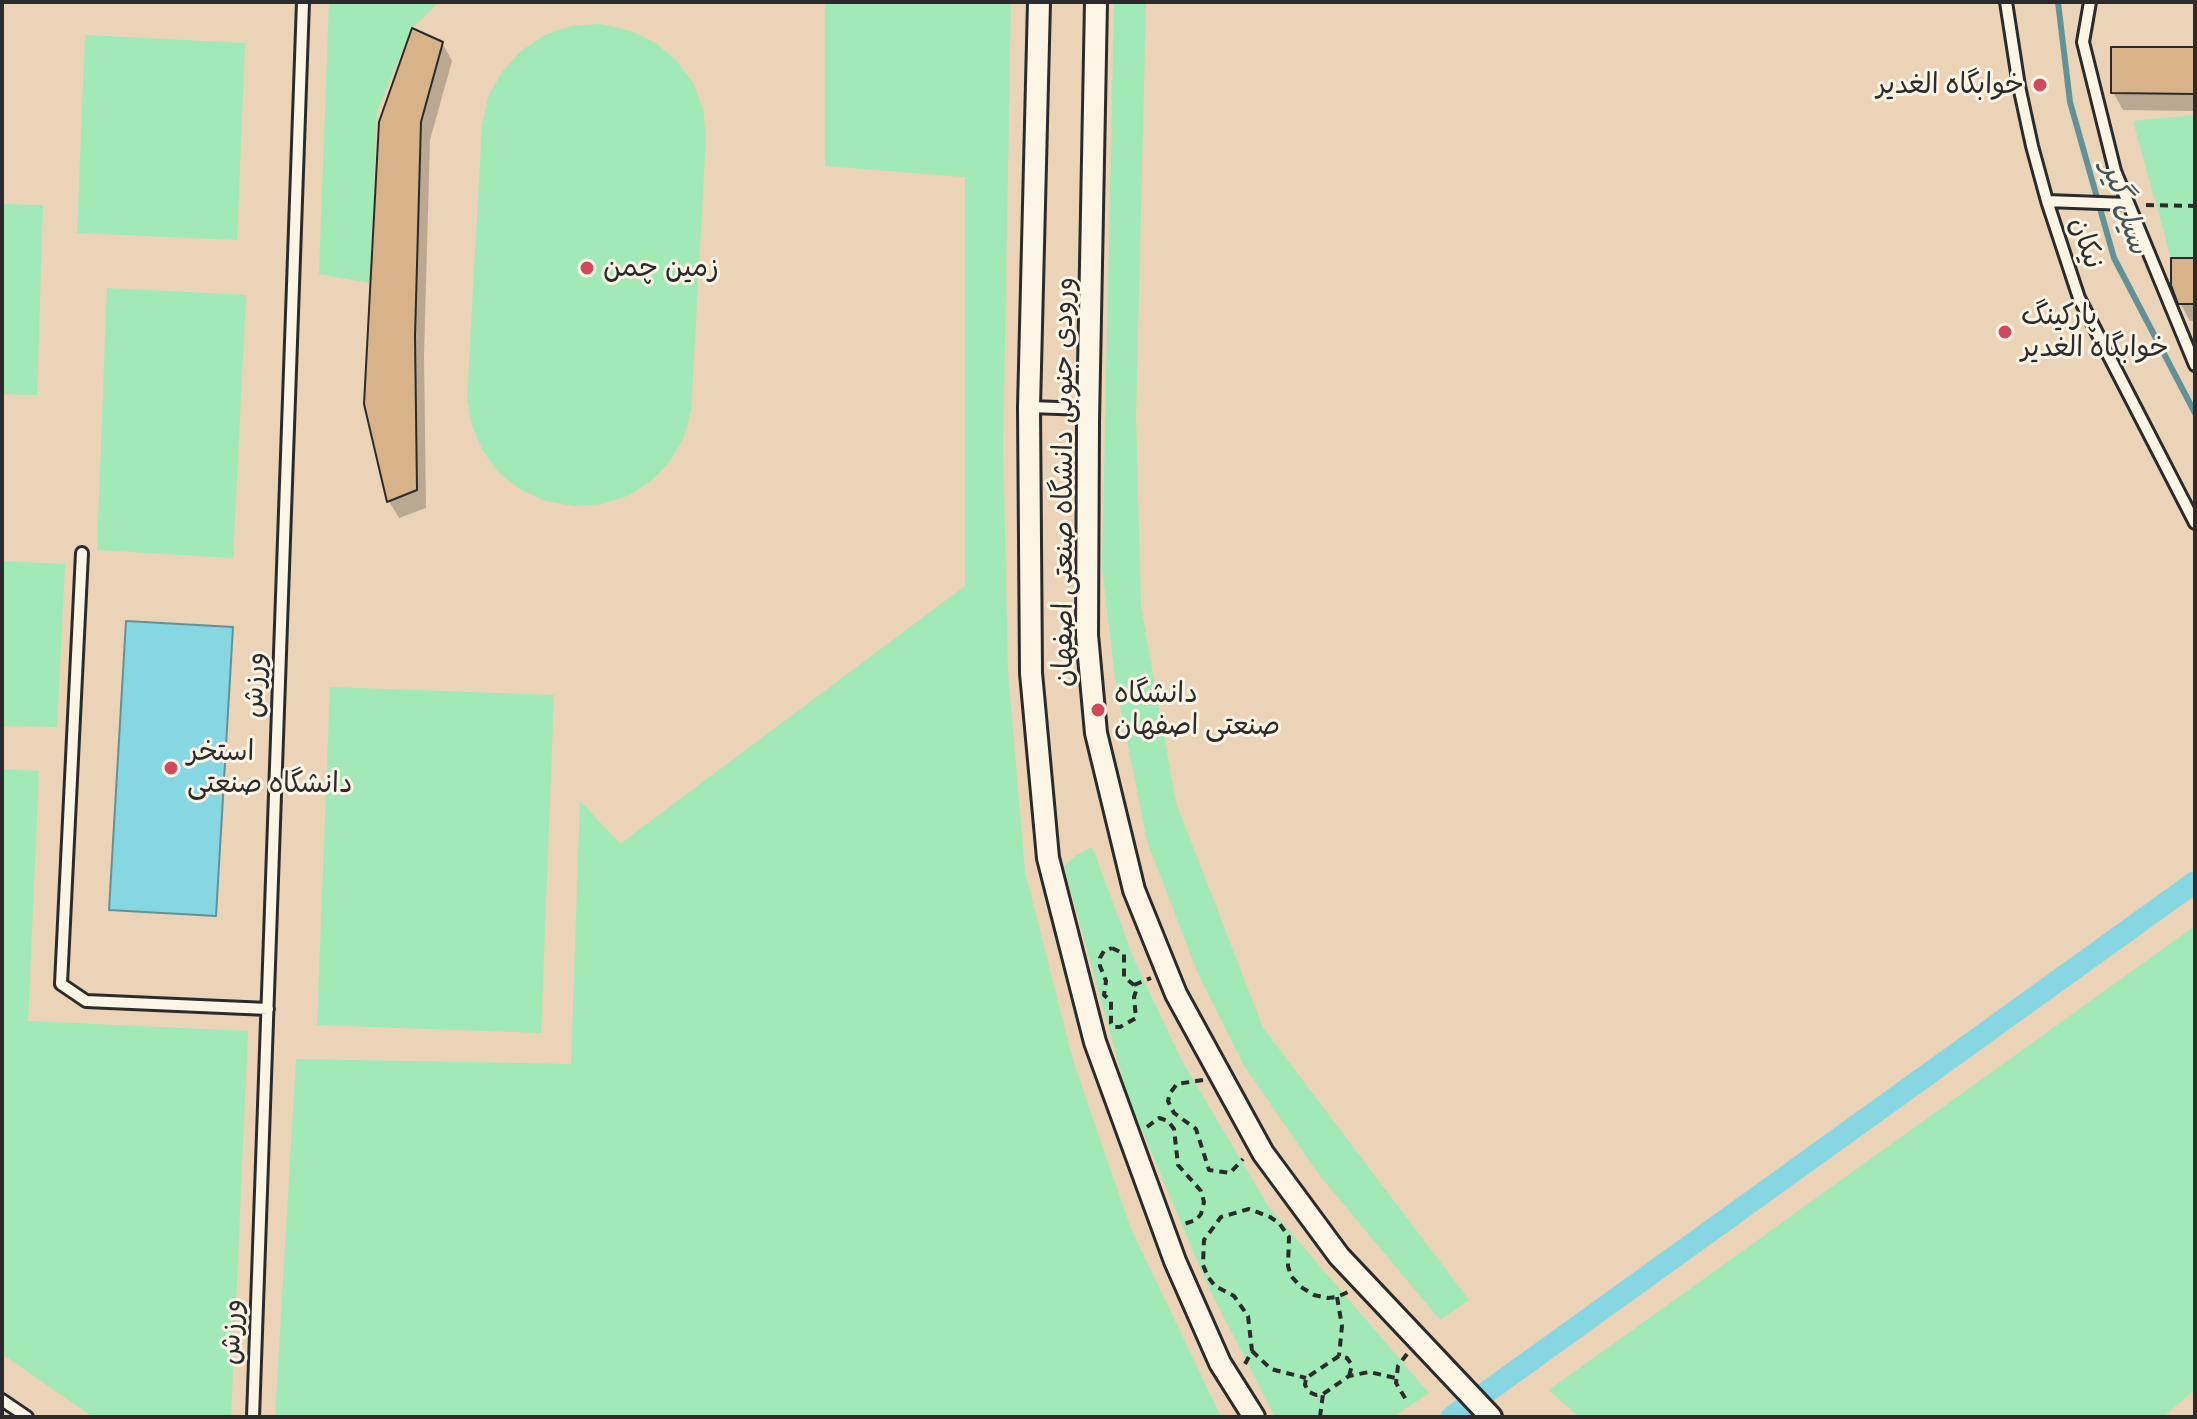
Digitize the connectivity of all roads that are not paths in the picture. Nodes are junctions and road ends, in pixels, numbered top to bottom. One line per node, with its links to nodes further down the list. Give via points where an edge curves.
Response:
1 (303, 2): 13 (lane, ورزش)
2 (1039, 2): 9 (street, ورودی جنوبی دانشگاه صنعتی اصفهان)
3 (1096, 2): 10 (street, ورودی جنوبی دانشگاه صنعتی اصفهان)
4 (2006, 2): 6 (lane, نیکان, via 2019,86)
5 (2090, 2): 7 (lane, via 2083,42)
6 (2047, 201): 7 (lane); 11 (lane, نیکان, via 2079,298)
7 (2127, 204): 8 (lane)
8 (2195, 365)
9 (1029, 407): 10 (lane); 17 (street, ورودی جنوبی دانشگاه صنعتی اصفهان, via 1031,673 1048,858 1095,1042 1161,1223 1220,1363)
10 (1088, 409): 18 (street, ورودی جنوبی دانشگاه صنعتی اصفهان, via 1087,635 1096,733 1134,890 1176,994 1256,1141 1339,1256)
11 (2195, 523)
12 (82, 553): 13 (lane, via 61,984 86,1001)
13 (268, 1009): 16 (lane, ورزش)
14 (2, 1400): 15 (lane)
15 (27, 1417)
16 (253, 1417)
17 (1254, 1417)
18 (1491, 1417)

